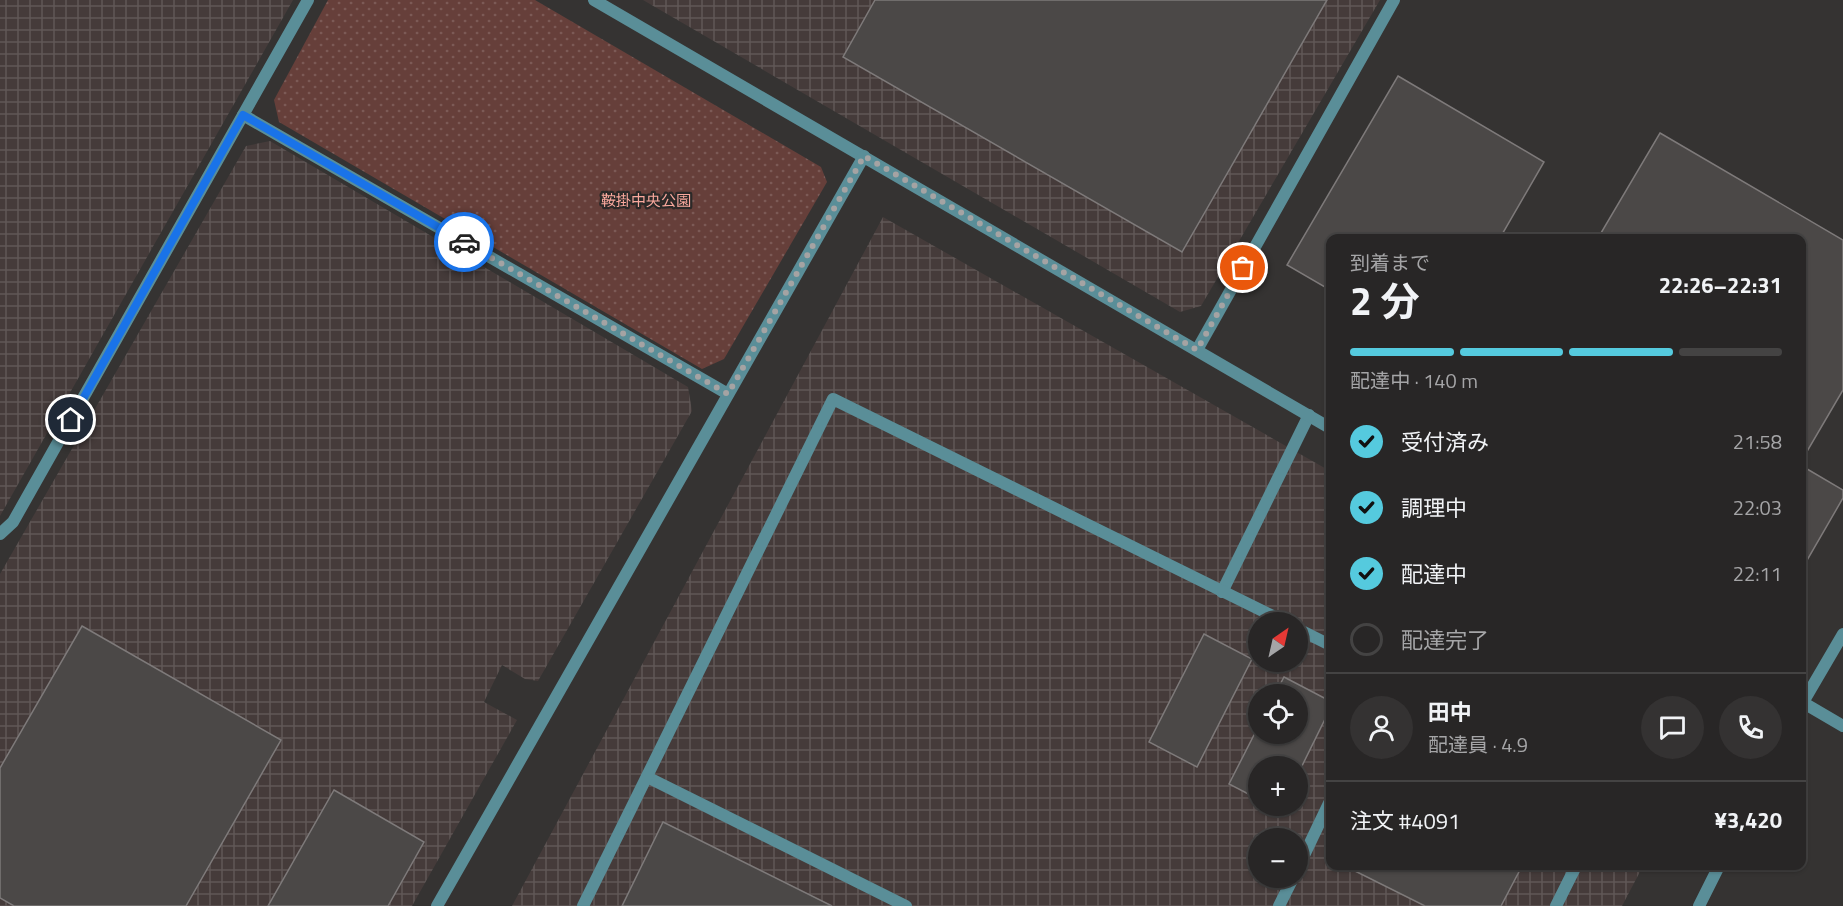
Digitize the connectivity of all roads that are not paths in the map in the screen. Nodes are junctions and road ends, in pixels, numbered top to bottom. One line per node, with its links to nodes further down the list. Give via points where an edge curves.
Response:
1 (308, 0): 4 (street)
2 (594, 0): 5 (street)
3 (1394, 0): 6 (street)
4 (243, 115): 7 (street); 10 (street, via 14,522)
5 (864, 156): 6 (street); 7 (street)
6 (1197, 350): 8 (street)
7 (728, 394): 25 (street)
8 (1309, 415): 9 (street); 11 (street)
9 (1326, 426)
10 (0, 534)
11 (1222, 591): 12 (street); 19 (street, via 833,399)
12 (1264, 612)
13 (1308, 634): 15 (street)
14 (1843, 634): 16 (street)
15 (1326, 643)
16 (1806, 696)
17 (1806, 705): 18 (street)
18 (1843, 726)
19 (647, 777): 26 (street); 27 (street)
20 (1326, 809): 21 (street)
21 (1308, 847)
22 (1574, 870): 29 (street)
23 (1717, 870): 30 (street)
24 (1288, 888): 28 (street)
25 (437, 906)
26 (583, 906)
27 (906, 906)
28 (1279, 906)
29 (1556, 906)
30 (1699, 906)

